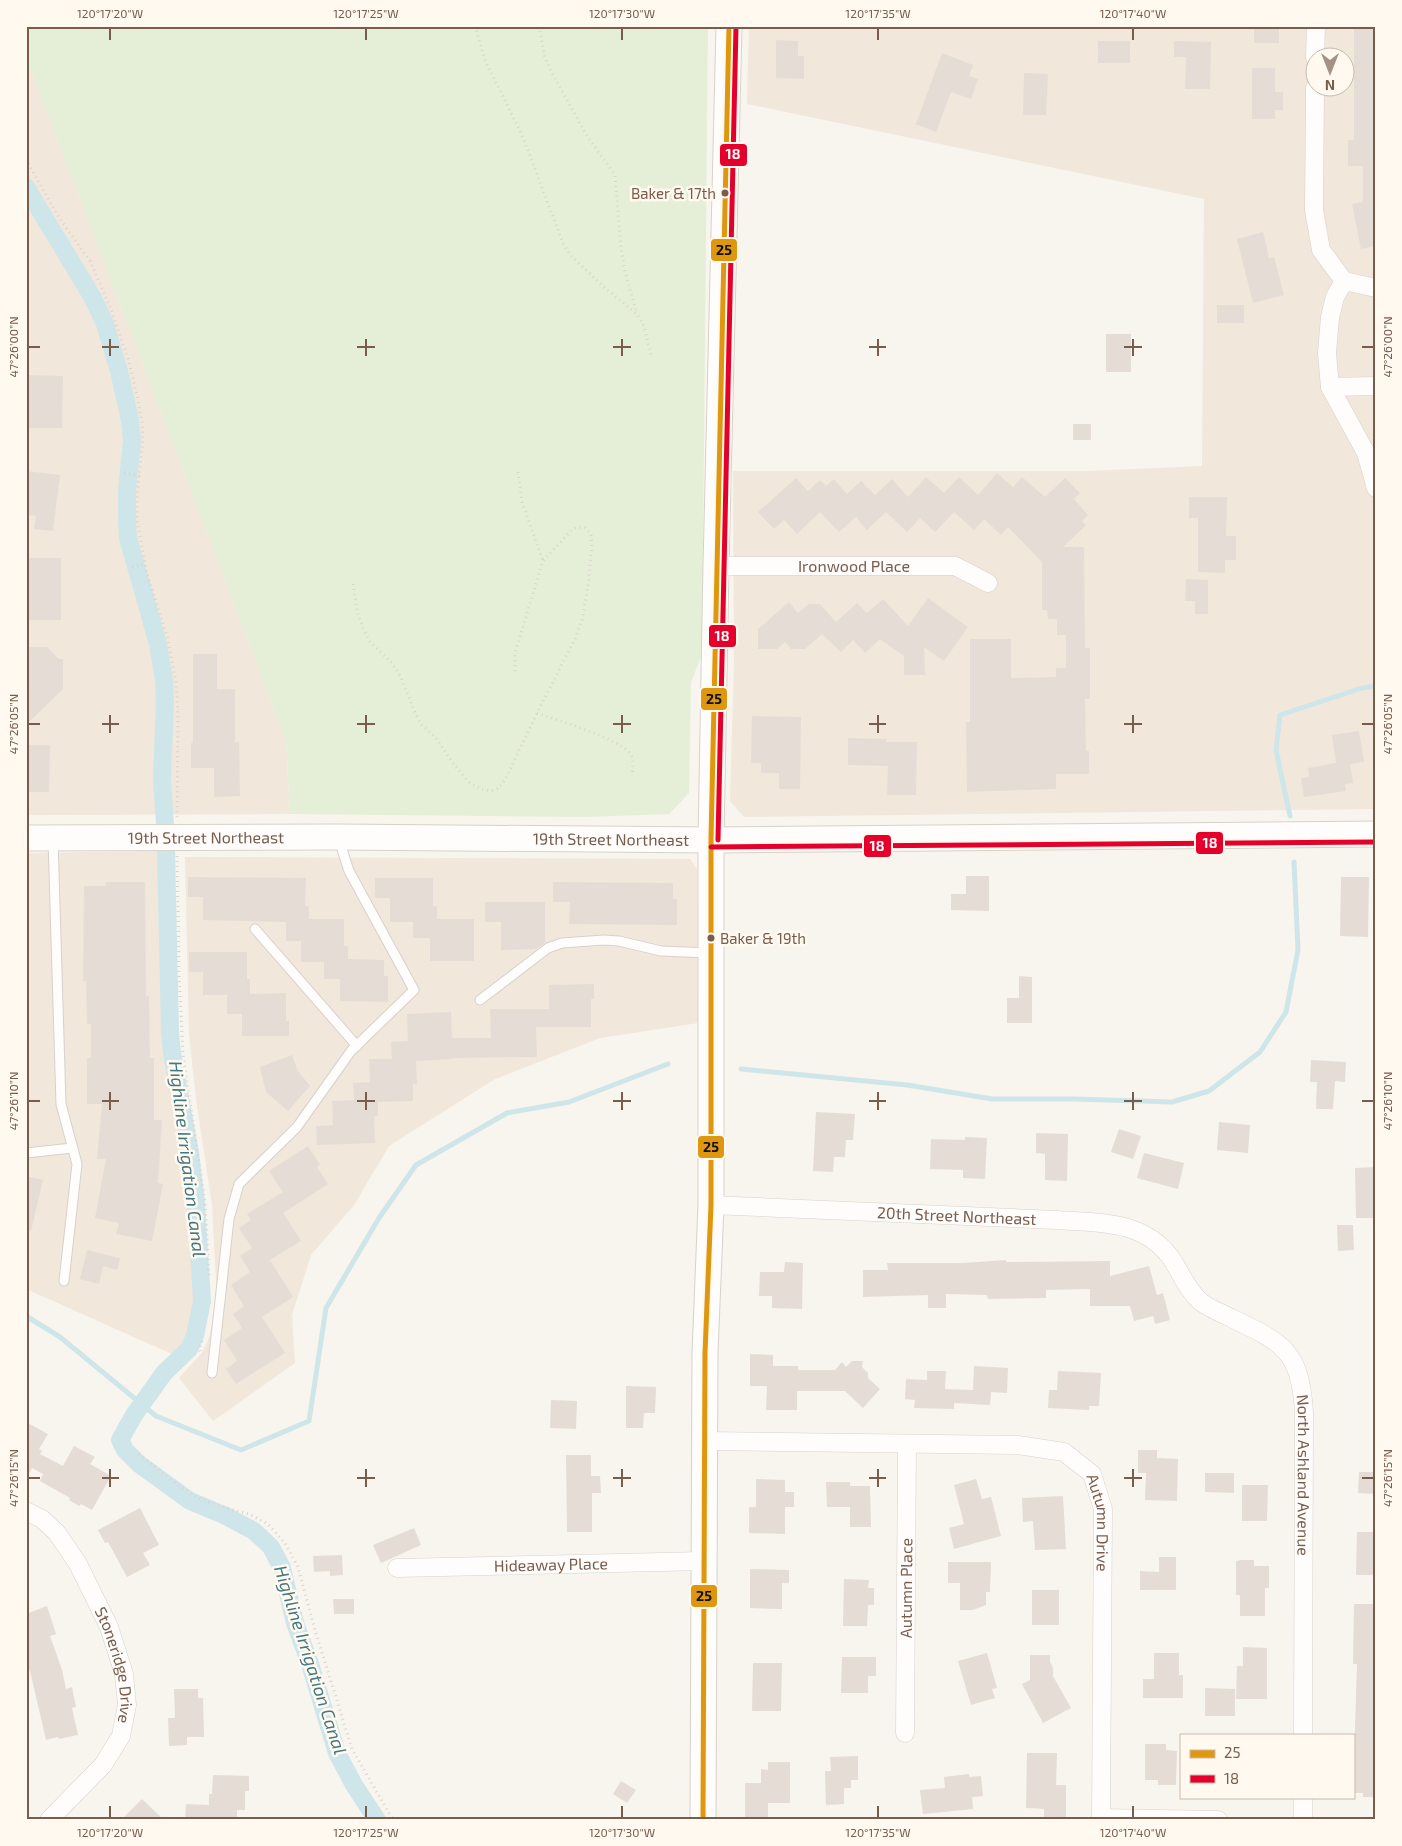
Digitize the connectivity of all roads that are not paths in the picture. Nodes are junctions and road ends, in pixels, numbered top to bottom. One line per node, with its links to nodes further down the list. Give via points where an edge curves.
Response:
1 (729, 26): 10 (main road)
2 (1316, 26): 3 (street)
3 (1315, 48)
4 (1315, 98): 5 (street, via 1314,210 1322,250)
5 (1344, 281): 6 (street); 8 (street, via 1330,316 1327,353)
6 (1376, 288)
7 (1376, 386): 8 (street)
8 (1330, 387): 9 (street, via 1366,453)
9 (1376, 488)
10 (716, 566): 11 (street, Ironwood Place, via 956,566); 16 (main road)
11 (988, 583)
12 (1376, 834): 16 (main road, 19th Street Northeast)
13 (338, 837): 15 (main road, 19th Street Northeast); 16 (main road, 19th Street Northeast); 20 (lane, via 349,871 414,990)
14 (26, 838): 15 (main road, 19th Street Northeast)
15 (53, 839): 21 (lane, via 61,1104)
16 (711, 840): 18 (main road)
17 (255, 930): 20 (lane)
18 (711, 953): 19 (lane, via 661,951 612,940 562,943 548,948); 23 (main road)
19 (480, 1000)
20 (357, 1046): 26 (lane, via 297,1127 239,1184 229,1220)
21 (72, 1148): 22 (lane); 25 (lane, via 77,1164)
22 (26, 1153)
23 (711, 1205): 24 (street, 20th Street Northeast, via 1106,1223 1132,1228 1150,1237 1163,1247); 27 (main road)
24 (1182, 1276): 33 (street, North Ashland Avenue, via 1189,1290 1201,1302 1262,1332 1284,1348 1297,1367 1303,1388)
25 (64, 1281)
26 (212, 1373)
27 (705, 1441): 28 (street, Autumn Drive); 30 (main road)
28 (907, 1444): 32 (street, Autumn Place); 37 (street, Autumn Drive, via 1018,1445 1055,1450 1064,1452 1092,1474 1103,1509 1101,1818)
29 (26, 1511): 35 (street, Stoneridge Drive, via 42,1519 57,1533 78,1564 109,1627 124,1674 127,1705 121,1736 103,1765)
30 (704, 1561): 31 (street, Hideaway Place); 36 (main road)
31 (397, 1568)
32 (905, 1733)
33 (1303, 1734)
34 (1303, 1798): 38 (street)
35 (49, 1820)
36 (703, 1820)
37 (1218, 1820)
38 (1303, 1820)

